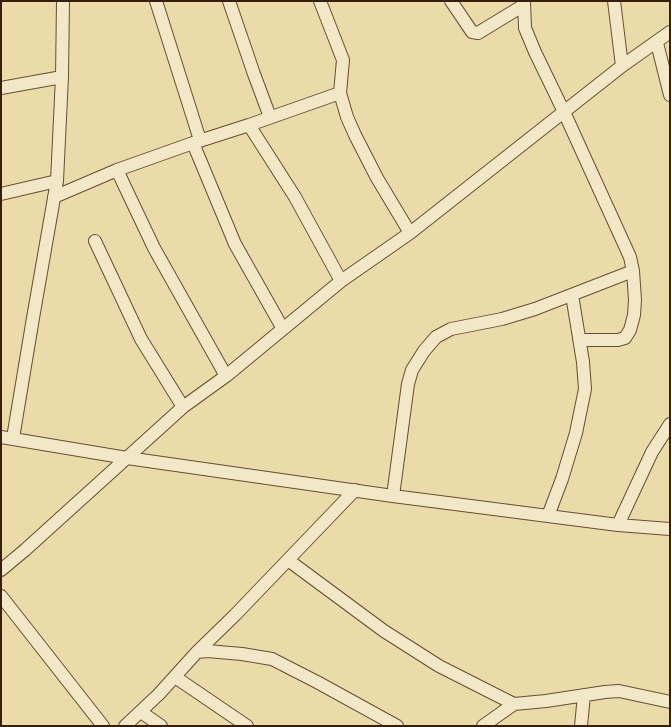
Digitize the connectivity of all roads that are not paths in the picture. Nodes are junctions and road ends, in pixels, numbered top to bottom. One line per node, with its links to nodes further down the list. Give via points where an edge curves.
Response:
1 (63, 1): 11 (street)
2 (156, 1): 18 (street)
3 (229, 1): 16 (street)
4 (320, 1): 13 (street, via 343,60)
5 (451, 1): 7 (street, via 472,32 478,32)
6 (614, 1): 10 (street)
7 (524, 3): 15 (street, via 526,28)
8 (670, 32): 9 (street)
9 (662, 41): 10 (street); 14 (street)
10 (622, 66): 15 (street)
11 (62, 77): 12 (street); 20 (street)
12 (1, 88)
13 (340, 93): 16 (street); 23 (street, via 354,135)
14 (670, 95)
15 (564, 112): 23 (street); 25 (street, via 630,257)
16 (270, 117): 17 (street)
17 (249, 125): 18 (street); 26 (street, via 295,197)
18 (196, 141): 19 (street); 28 (street, via 235,244)
19 (117, 170): 22 (street); 30 (street, via 154,248)
20 (57, 181): 21 (street); 22 (street)
21 (1, 194)
22 (54, 197): 33 (street)
23 (410, 233): 26 (street)
24 (95, 241): 31 (street, via 141,339)
25 (633, 272): 27 (street); 29 (street, via 634,315 625,338)
26 (341, 281): 28 (street)
27 (572, 295): 29 (street); 36 (street, via 502,319 451,329 436,337 412,370 408,384)
28 (283, 329): 30 (street)
29 (580, 340): 37 (street, via 585,389 576,433)
30 (226, 376): 31 (street)
31 (183, 407): 34 (street)
32 (670, 424): 38 (street, via 652,452)
33 (7, 437): 34 (street)
34 (127, 458): 35 (street); 41 (street)
35 (355, 490): 36 (street); 40 (street)
36 (393, 496): 37 (street)
37 (548, 516): 38 (street)
38 (618, 525): 39 (street)
39 (670, 529)
40 (288, 560): 43 (street); 47 (street, via 390,635 439,666)
41 (1, 570)
42 (1, 596): 49 (street)
43 (197, 652): 44 (street); 53 (street, via 242,654 272,659)
44 (175, 677): 48 (street); 52 (street)
45 (584, 695): 46 (street, via 619,691); 47 (street); 55 (street)
46 (670, 702)
47 (514, 704): 54 (street)
48 (141, 712): 50 (street); 51 (street)
49 (103, 726)
50 (125, 726)
51 (161, 726)
52 (247, 726)
53 (397, 726)
54 (483, 726)
55 (581, 726)

